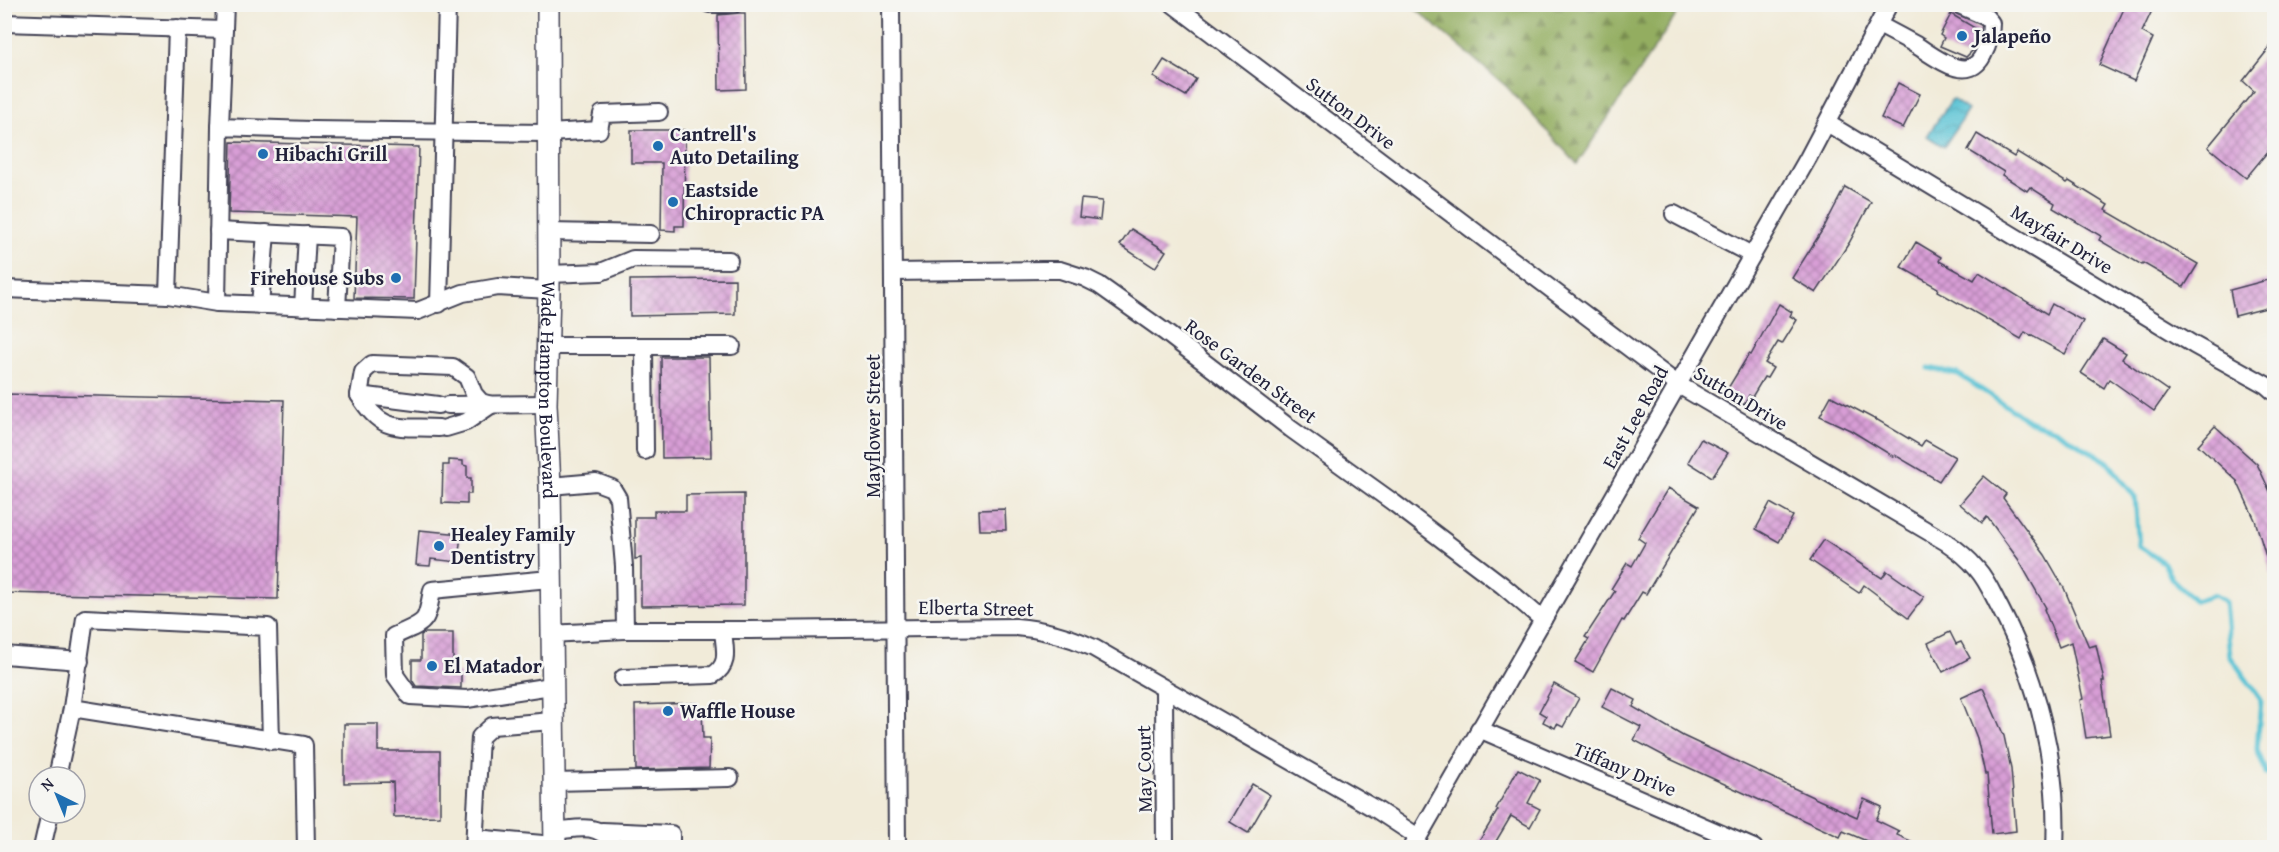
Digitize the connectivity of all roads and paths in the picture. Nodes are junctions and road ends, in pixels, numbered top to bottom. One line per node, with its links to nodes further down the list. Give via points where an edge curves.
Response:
1 (225, 4): 13 (street)
2 (447, 4): 17 (street)
3 (548, 4): 18 (main road, Wade Hampton Boulevard)
4 (708, 4): 5 (street)
5 (734, 4)
6 (891, 4): 27 (street, Mayflower Street)
7 (1173, 4): 39 (street, Sutton Drive)
8 (1889, 4): 11 (street, East Lee Road)
9 (1957, 4): 11 (street, via 1991,23 1984,53 1978,64 1969,68 1944,63)
10 (4, 23): 12 (street)
11 (1879, 25): 15 (street, East Lee Road)
12 (177, 28): 13 (street); 30 (street)
13 (224, 30): 16 (street)
14 (659, 112): 18 (street, via 602,114 599,130)
15 (1827, 123): 25 (street, East Lee Road); 40 (street, Mayfair Drive)
16 (220, 127): 17 (street); 20 (street)
17 (444, 131): 18 (street); 32 (street)
18 (549, 133): 21 (main road, Wade Hampton Boulevard)
19 (1674, 214): 25 (street)
20 (218, 231): 22 (street); 31 (street)
21 (549, 232): 23 (street); 28 (main road, Wade Hampton Boulevard)
22 (266, 233): 24 (street); 33 (street)
23 (651, 234)
24 (307, 235): 34 (street); 35 (street, via 341,237)
25 (1752, 255): 39 (street, East Lee Road)
26 (729, 260): 28 (street, via 633,259 601,272)
27 (893, 272): 47 (street, Rose Garden Street, via 1060,270 1085,278 1165,332 1394,503); 48 (street, Mayflower Street)
28 (549, 282): 32 (street, via 463,293); 36 (main road, Wade Hampton Boulevard)
29 (4, 289): 30 (street)
30 (168, 295): 31 (street)
31 (217, 303): 33 (street)
32 (440, 304): 35 (street, via 418,311)
33 (260, 305): 34 (street)
34 (303, 307): 35 (street)
35 (338, 308)
36 (548, 346): 37 (street); 42 (main road, Wade Hampton Boulevard)
37 (644, 346): 38 (street); 44 (street)
38 (732, 346)
39 (1677, 384): 47 (street, East Lee Road); 77 (street, Sutton Drive, via 1946,542 1979,570 2027,668 2043,726 2053,782)
40 (2274, 393)
41 (359, 395): 43 (street, via 443,405); 43 (street, via 369,412 387,425 442,428 466,422); 43 (street, via 363,372 372,364 453,367 467,377 481,402)
42 (546, 404): 43 (street); 45 (main road, Wade Hampton Boulevard)
43 (491, 405)
44 (645, 451)
45 (550, 486): 46 (main road, Wade Hampton Boulevard); 49 (street, via 596,482 612,488 618,498)
46 (550, 579): 51 (main road, Wade Hampton Boulevard); 55 (street, via 432,590 428,617 394,636 395,675 410,696 467,699)
47 (1543, 620): 59 (street, East Lee Road)
48 (895, 628): 50 (street, Elberta Street); 56 (street, Elberta Street, via 1016,627 1052,631 1094,648); 74 (street, Mayflower Street)
49 (625, 630): 50 (street, Elberta Street); 51 (street, Elberta Street)
50 (723, 630): 54 (street, via 725,664 713,675)
51 (550, 634): 55 (main road, Wade Hampton Boulevard)
52 (4, 655): 53 (street)
53 (80, 661): 57 (street); 60 (street, via 85,618 268,627)
54 (623, 678)
55 (551, 686): 58 (main road, Wade Hampton Boulevard)
56 (1164, 690): 68 (street, Elberta Street, via 1377,810); 75 (street, May Court)
57 (72, 708): 60 (street); 61 (street)
58 (552, 721): 63 (main road, Wade Hampton Boulevard); 69 (street, via 492,726 480,737)
59 (1479, 729): 68 (street, East Lee Road); 76 (street, Tiffany Drive)
60 (271, 741): 71 (street, via 304,745)
61 (60, 765)
62 (730, 778): 63 (street)
63 (553, 782): 67 (main road, Wade Hampton Boulevard)
64 (47, 825): 70 (street)
65 (602, 831): 66 (street); 67 (street, via 592,828); 72 (street)
66 (631, 840): 73 (street, via 670,834)
67 (554, 841): 69 (street)
68 (1415, 842)
69 (475, 843)
70 (42, 848)
71 (306, 848)
72 (611, 848)
73 (670, 848)
74 (897, 848)
75 (1165, 848)
76 (1754, 848)
77 (2055, 848)

